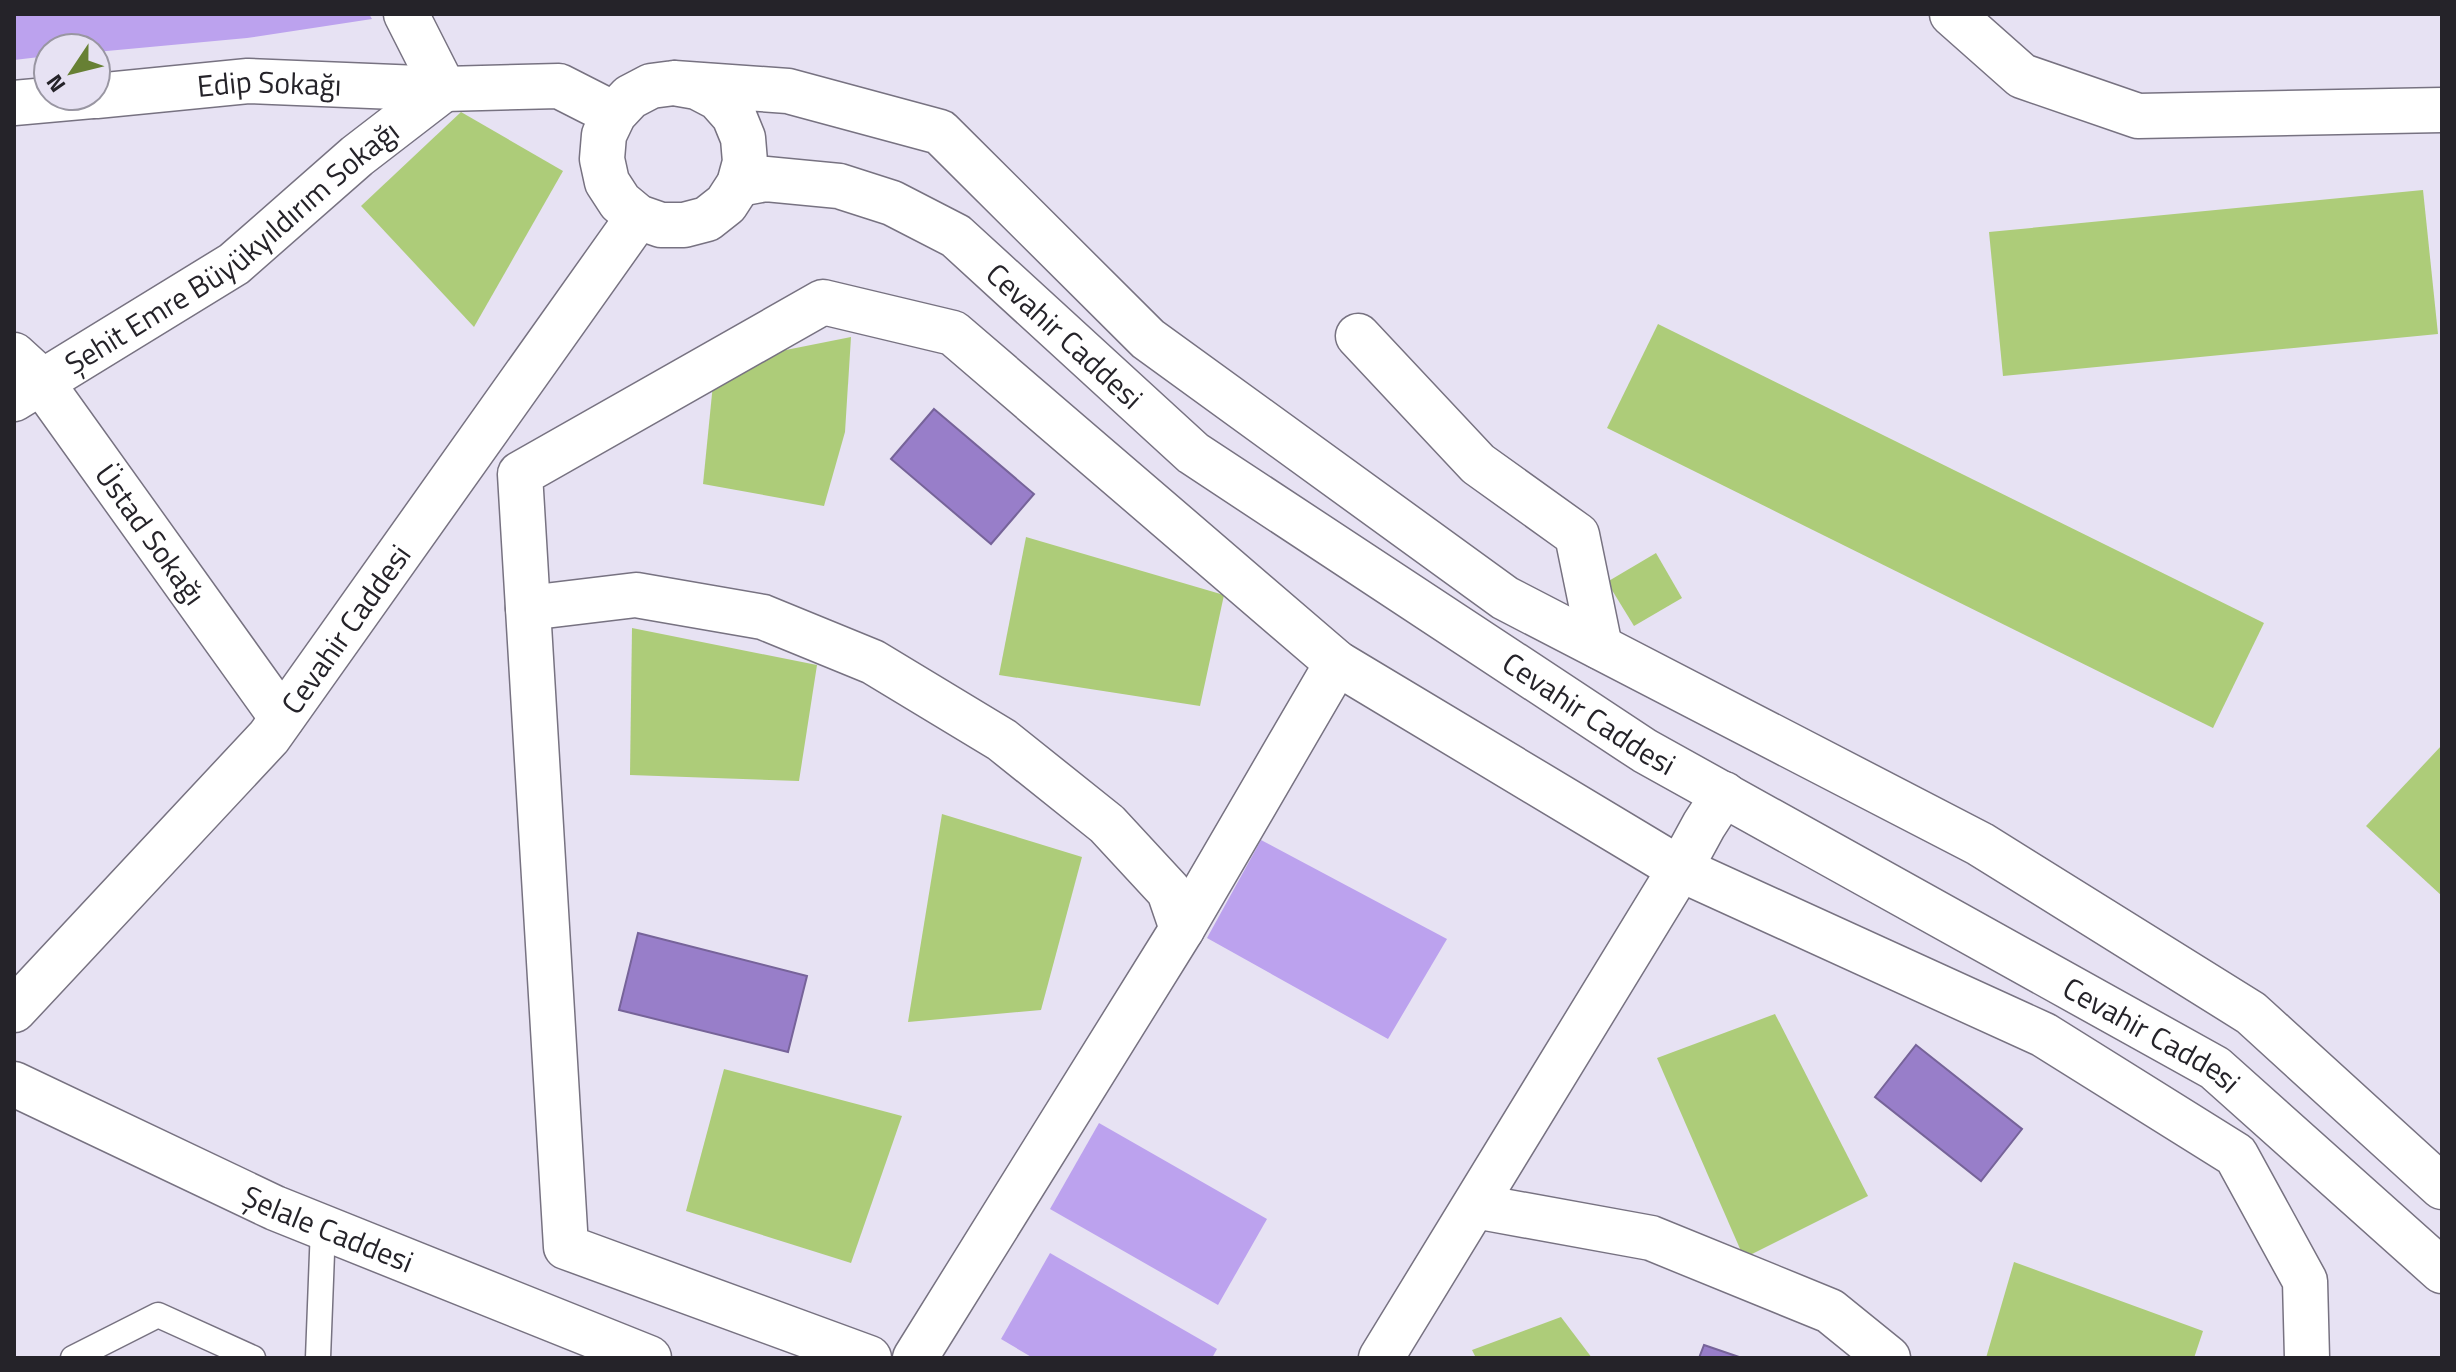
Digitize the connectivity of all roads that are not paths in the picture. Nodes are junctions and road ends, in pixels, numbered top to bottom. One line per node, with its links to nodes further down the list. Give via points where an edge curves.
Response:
1 (406, 14): 4 (street)
2 (1952, 14): 6 (street, via 2022,76 2138,116)
3 (674, 83): 7 (street, Cevahir Caddesi, via 651,86); 8 (street, via 718,98 734,116 745,162); 13 (street, Cevahir Caddesi, via 788,91 940,132 1148,339 1505,598)
4 (444, 89): 5 (street, Edip Sokağı, via 248,81); 7 (street, Edip Sokağı, via 559,86); 11 (street, Şehit Emre Büyükyıldırım Sokağı, via 357,156 234,264)
5 (112, 94)
6 (2442, 110)
7 (614, 114): 9 (street, via 604,135 607,182)
8 (739, 184): 9 (street, via 707,219 661,225); 16 (street, Cevahir Caddesi, via 766,179 839,186 892,203 956,236 1193,453 1645,751)
9 (638, 217): 15 (street, Cevahir Caddesi)
10 (1358, 336): 13 (street, Cevahir Caddesi, via 1478,464 1577,535)
11 (23, 379): 15 (street, Üstad Sokağı)
12 (528, 608): 14 (street, via 520,474 823,302 953,333); 18 (street, via 636,595 763,617 873,662 1002,740 1107,824 1169,891); 30 (street, via 566,1247)
13 (1600, 647): 21 (street, Cevahir Caddesi, via 1980,844 2251,1013)
14 (1337, 663): 17 (street); 18 (street)
15 (282, 718): 19 (street, Cevahir Caddesi)
16 (1724, 794): 17 (street); 24 (street, Cevahir Caddesi, via 2215,1068)
17 (1680, 869): 22 (street); 34 (street, via 2044,1035 2236,1155 2305,1281)
18 (1182, 929): 31 (street)
19 (14, 1010)
20 (14, 1084): 23 (street, Şelale Caddesi)
21 (2442, 1187)
22 (1475, 1206): 32 (street); 33 (street, via 1651,1238 1830,1311)
23 (323, 1227): 25 (street, Şelale Caddesi); 28 (lane)
24 (2442, 1271)
25 (589, 1347): 29 (street, Şelale Caddesi)
26 (73, 1358): 27 (lane, via 158,1315)
27 (253, 1358)
28 (318, 1358)
29 (649, 1358)
30 (869, 1358)
31 (915, 1358)
32 (1381, 1358)
33 (1888, 1358)
34 (2307, 1358)

